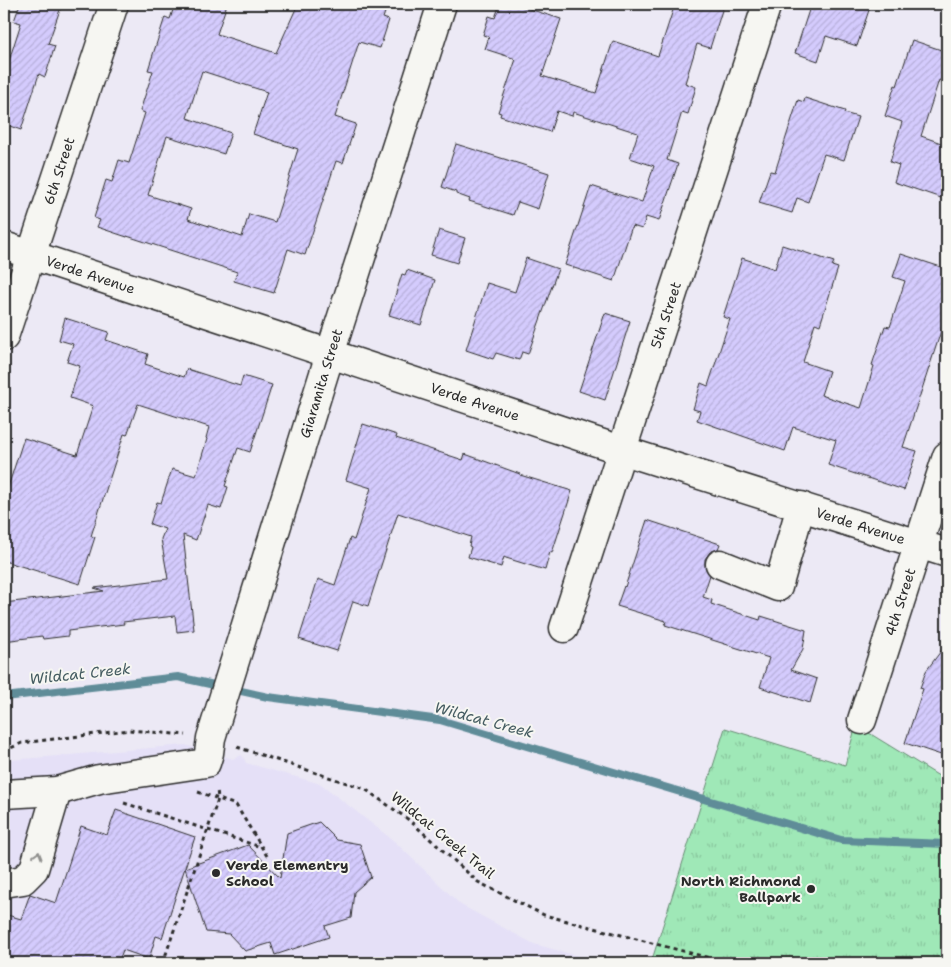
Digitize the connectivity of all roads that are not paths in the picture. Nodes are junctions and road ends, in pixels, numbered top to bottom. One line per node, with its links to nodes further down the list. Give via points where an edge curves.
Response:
1 (114, 4): 5 (street, 6th Street)
2 (442, 4): 7 (street, Giaramita Street)
3 (768, 4): 8 (street, 5th Street)
4 (4, 246): 5 (street, Verde Avenue)
5 (31, 255): 6 (street, 6th Street); 7 (street, Verde Avenue)
6 (4, 337)
7 (330, 354): 8 (street, Verde Avenue); 16 (street, Giaramita Street, via 206,763 99,778)
8 (621, 450): 10 (street, Verde Avenue); 14 (street, 5th Street)
9 (947, 456): 11 (street, 4th Street)
10 (801, 506): 11 (street, Verde Avenue); 13 (street, via 778,587)
11 (919, 543): 12 (street, Verde Avenue); 15 (street, 4th Street)
12 (947, 552)
13 (720, 564)
14 (564, 628)
15 (862, 720)
16 (57, 792): 17 (street); 18 (street, one-way to 16, via 23,880 34,869)
17 (4, 794)
18 (4, 883)

